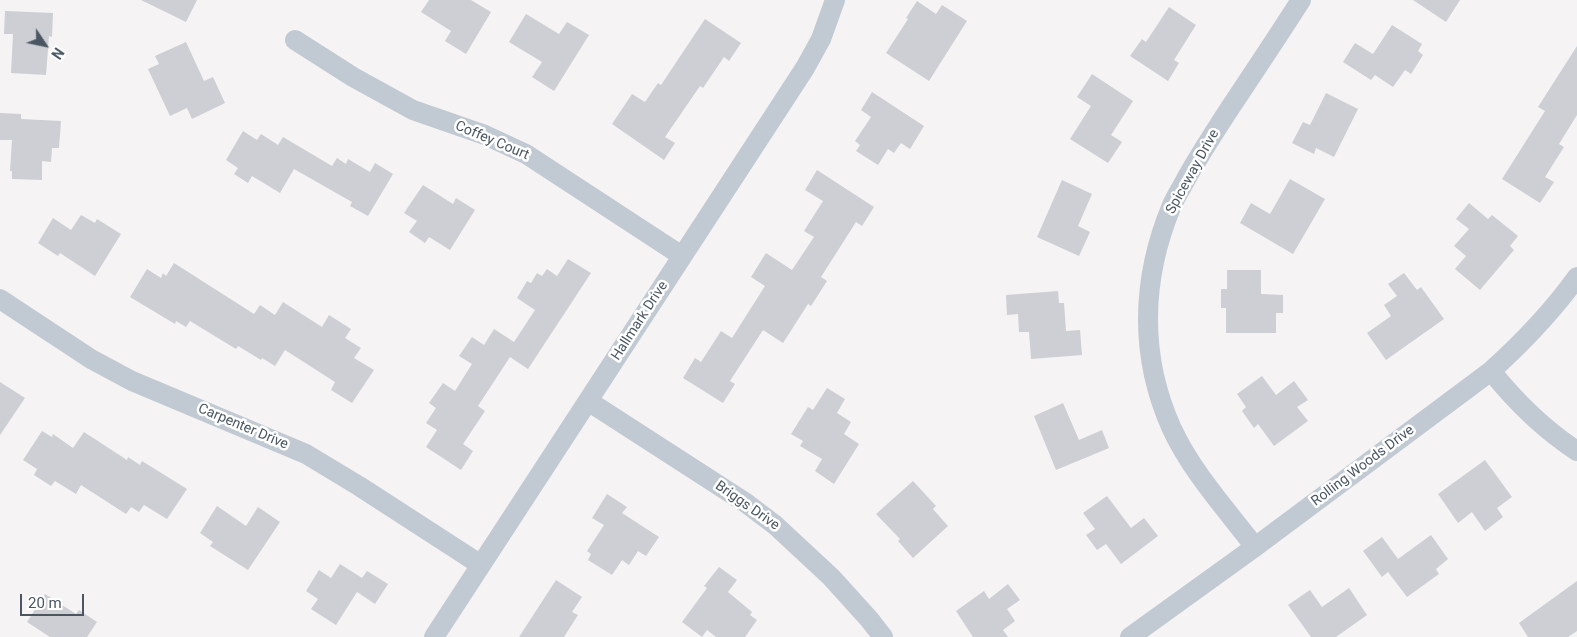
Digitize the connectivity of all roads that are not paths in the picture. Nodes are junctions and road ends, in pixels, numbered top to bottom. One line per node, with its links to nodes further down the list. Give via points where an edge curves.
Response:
1 (835, 0): 4 (street, Hallmark Drive, via 805,68)
2 (1301, 0): 10 (street, Spiceway Drive, via 1214,132 1172,203 1150,278 1149,358 1172,430 1198,473)
3 (295, 40): 4 (street, Coffey Court, via 413,110 526,154)
4 (682, 256): 8 (street, Hallmark Drive)
5 (1577, 276): 7 (street, Rolling Woods Drive, via 1542,321)
6 (0, 299): 11 (street, Carpenter Drive, via 91,359 132,381 306,454)
7 (1491, 371): 9 (street, via 1524,410); 10 (street, Rolling Woods Drive)
8 (588, 401): 11 (street, Hallmark Drive); 13 (street, Briggs Drive, via 775,525 831,577)
9 (1577, 451)
10 (1254, 547): 14 (street, Rolling Woods Drive)
11 (481, 565): 12 (street, Hallmark Drive)
12 (434, 637)
13 (883, 637)
14 (1130, 637)

